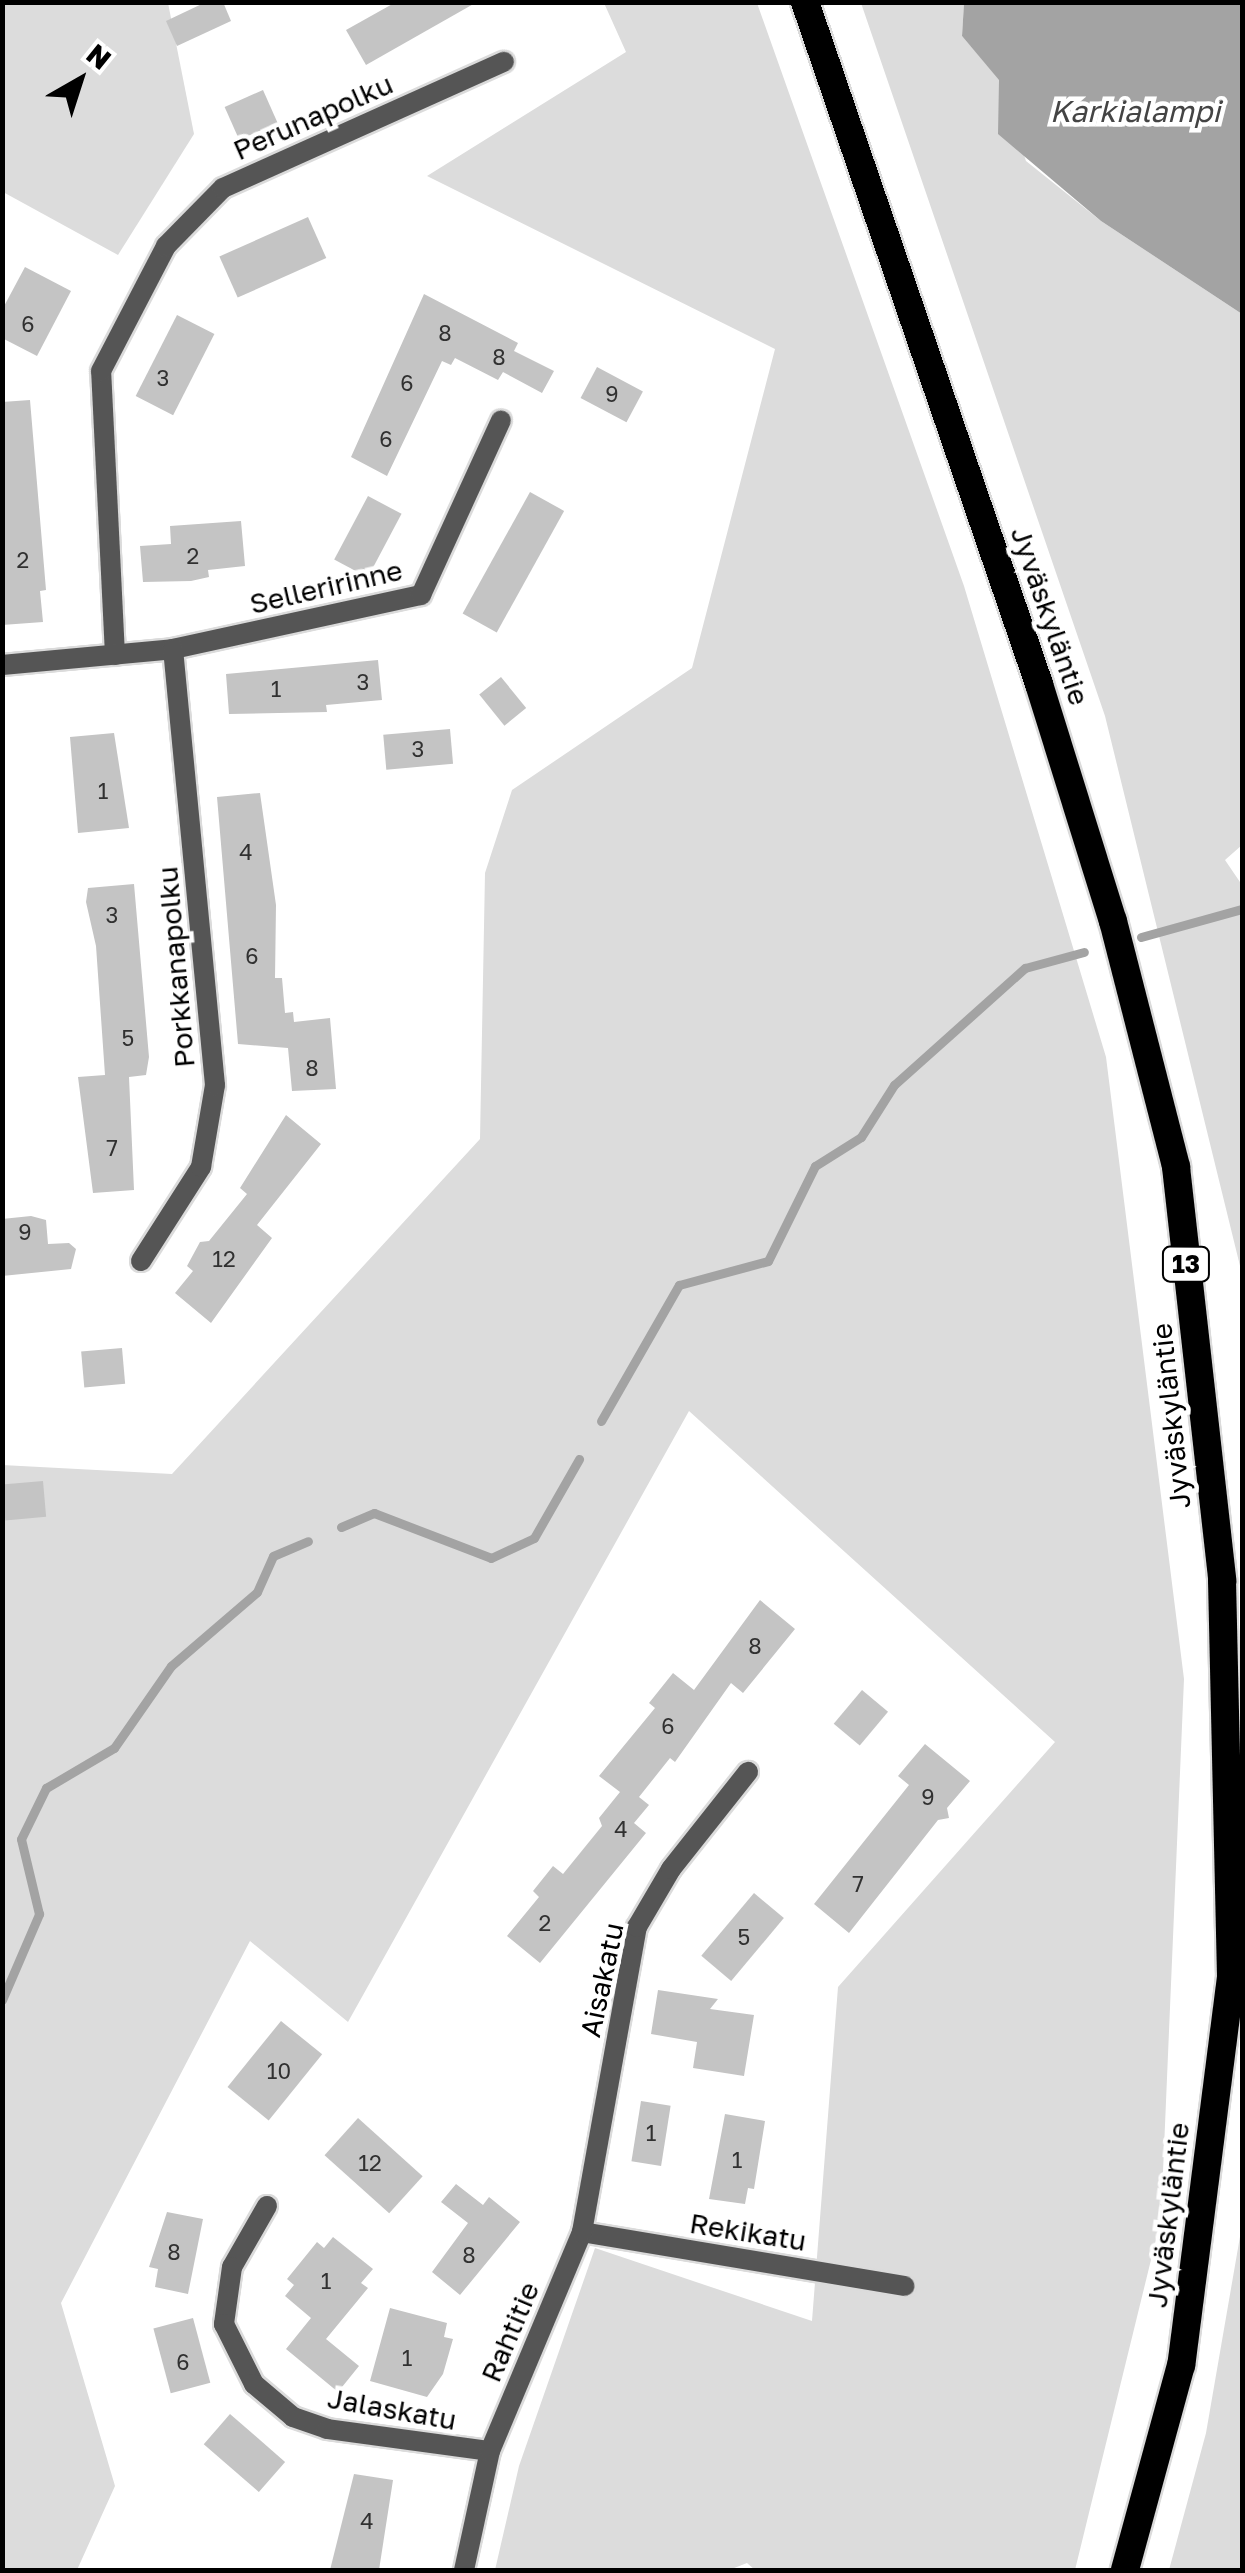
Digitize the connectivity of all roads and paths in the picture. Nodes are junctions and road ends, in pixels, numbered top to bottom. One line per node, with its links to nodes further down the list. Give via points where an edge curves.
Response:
1 (805, 2): 14 (highway, Jyväskyläntie / 13, via 1039,684 1113,921 1176,1167 1222,1580 1231,1977 1182,2365)
2 (504, 62): 5 (street, Perunapolku, via 223,188 166,246 101,371)
3 (501, 420): 4 (street, Selleririnne, via 422,594)
4 (173, 650): 5 (street); 7 (street, Porkkanapolku, via 214,1086 201,1166)
5 (115, 654): 6 (street)
6 (2, 665)
7 (141, 1262)
8 (748, 1772): 10 (street, Aisakatu, via 672,1869 637,1927)
9 (267, 2206): 12 (street, Jalaskatu, via 232,2268 224,2324 254,2384 293,2417 326,2428)
10 (582, 2232): 11 (street, Rekikatu); 12 (street, Rahtitie)
11 (906, 2286)
12 (490, 2450): 13 (street, Rahtitie)
13 (464, 2570)
14 (1126, 2570)

